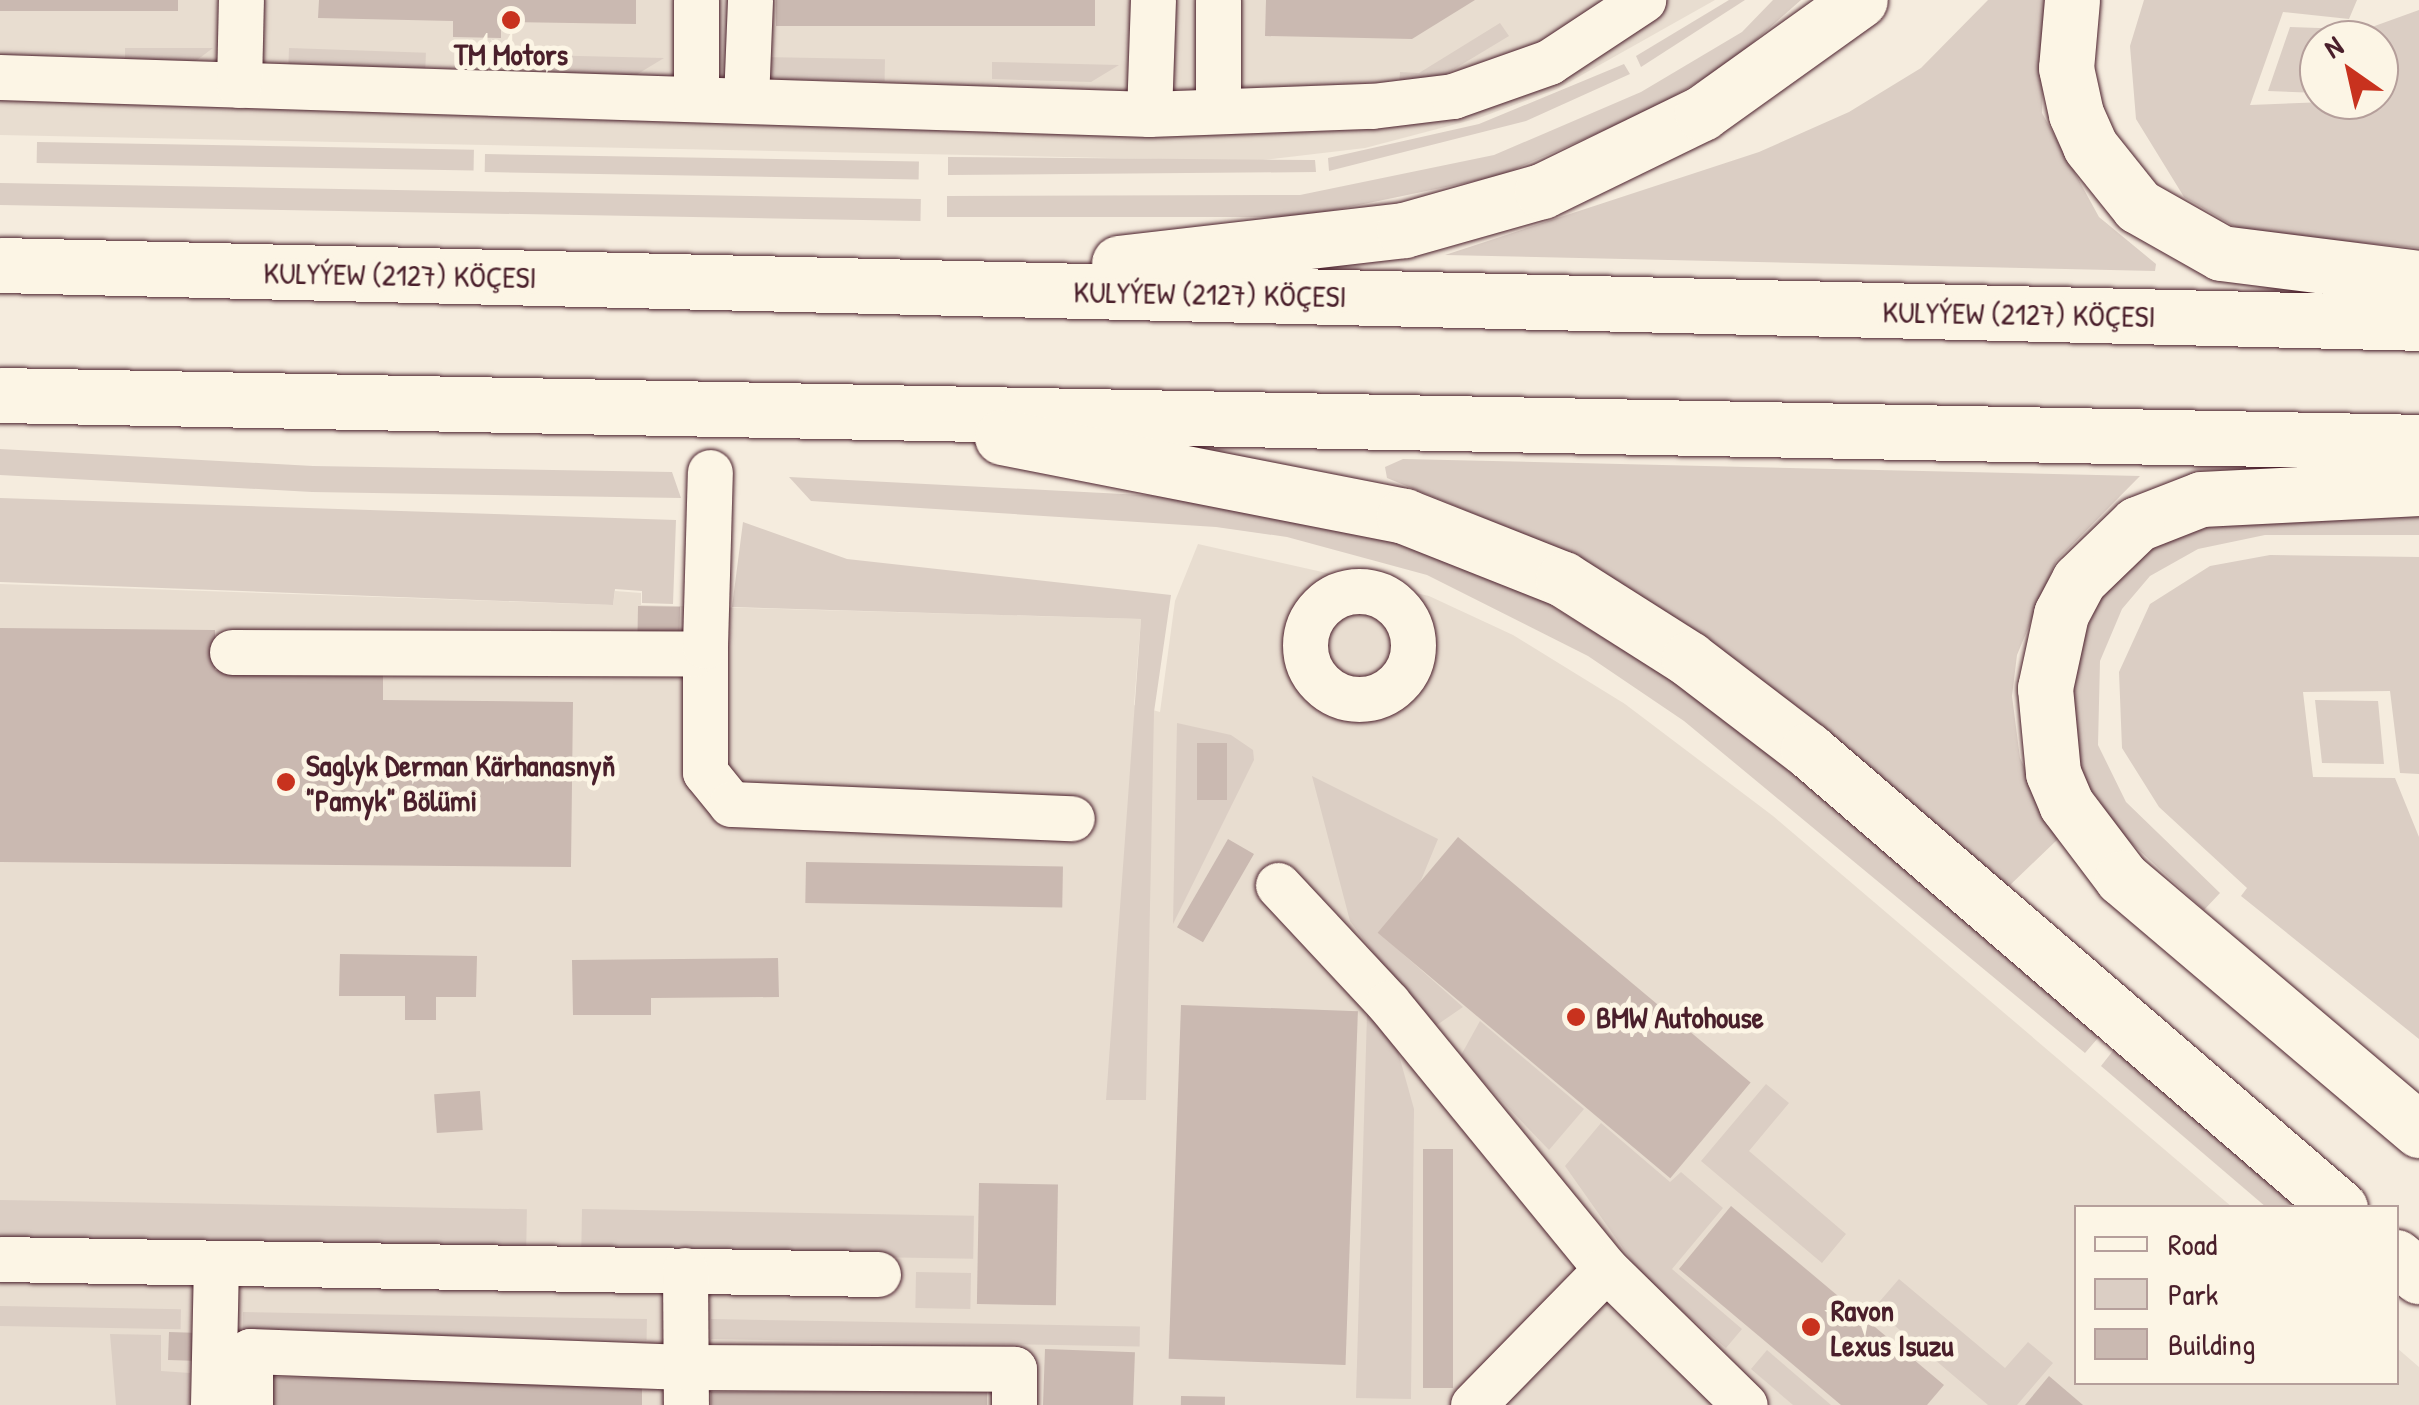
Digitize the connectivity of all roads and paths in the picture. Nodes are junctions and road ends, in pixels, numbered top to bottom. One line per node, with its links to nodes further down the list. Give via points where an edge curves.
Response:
1 (241, 0): 10 (street)
2 (696, 0): 11 (street)
3 (750, 0): 12 (street)
4 (1153, 0): 14 (street)
5 (1218, 0): 13 (street)
6 (1643, 0): 13 (street, via 1549,62 1453,96)
7 (1860, 0): 17 (highway, via 1764,72 1616,161 1450,220 1292,246)
8 (2072, 0): 16 (highway, via 2066,68 2076,114 2090,146 2138,206 2221,253)
9 (0, 77): 10 (street)
10 (239, 85): 11 (street)
11 (696, 99): 12 (street)
12 (746, 100): 14 (street)
13 (1218, 107): 14 (street)
14 (1150, 114)
15 (0, 265): 17 (highway, KULYÝEW (2127) KÖÇESI)
16 (2419, 278)
17 (882, 286): 18 (highway, KULYÝEW (2127) KÖÇESI)
18 (2419, 324)
19 (0, 396): 20 (highway, via 629,412)
20 (847, 408): 21 (highway); 29 (highway, via 1320,496 1488,544 1564,579 1689,659 1808,750)
21 (2419, 442)
22 (710, 472): 24 (street)
23 (2419, 488): 28 (highway, via 2202,500 2136,524 2079,580 2061,614 2045,688 2053,773 2066,804 2122,878)
24 (704, 646): 25 (street, via 675,659); 26 (street, via 705,772 731,804)
25 (232, 652)
26 (1072, 818)
27 (1278, 885): 33 (street, via 1388,1003)
28 (2419, 1130)
29 (2337, 1205)
30 (0, 1259): 32 (street)
31 (2399, 1259): 36 (highway)
32 (216, 1263): 34 (street); 38 (street)
33 (1606, 1269): 41 (street); 42 (street)
34 (685, 1270): 35 (street); 37 (street)
35 (878, 1274)
36 (2419, 1276)
37 (686, 1386): 39 (street, via 250,1351); 40 (street, via 1014,1368)
38 (213, 1405)
39 (250, 1405)
40 (1014, 1405)
41 (1473, 1405)
42 (1745, 1405)

